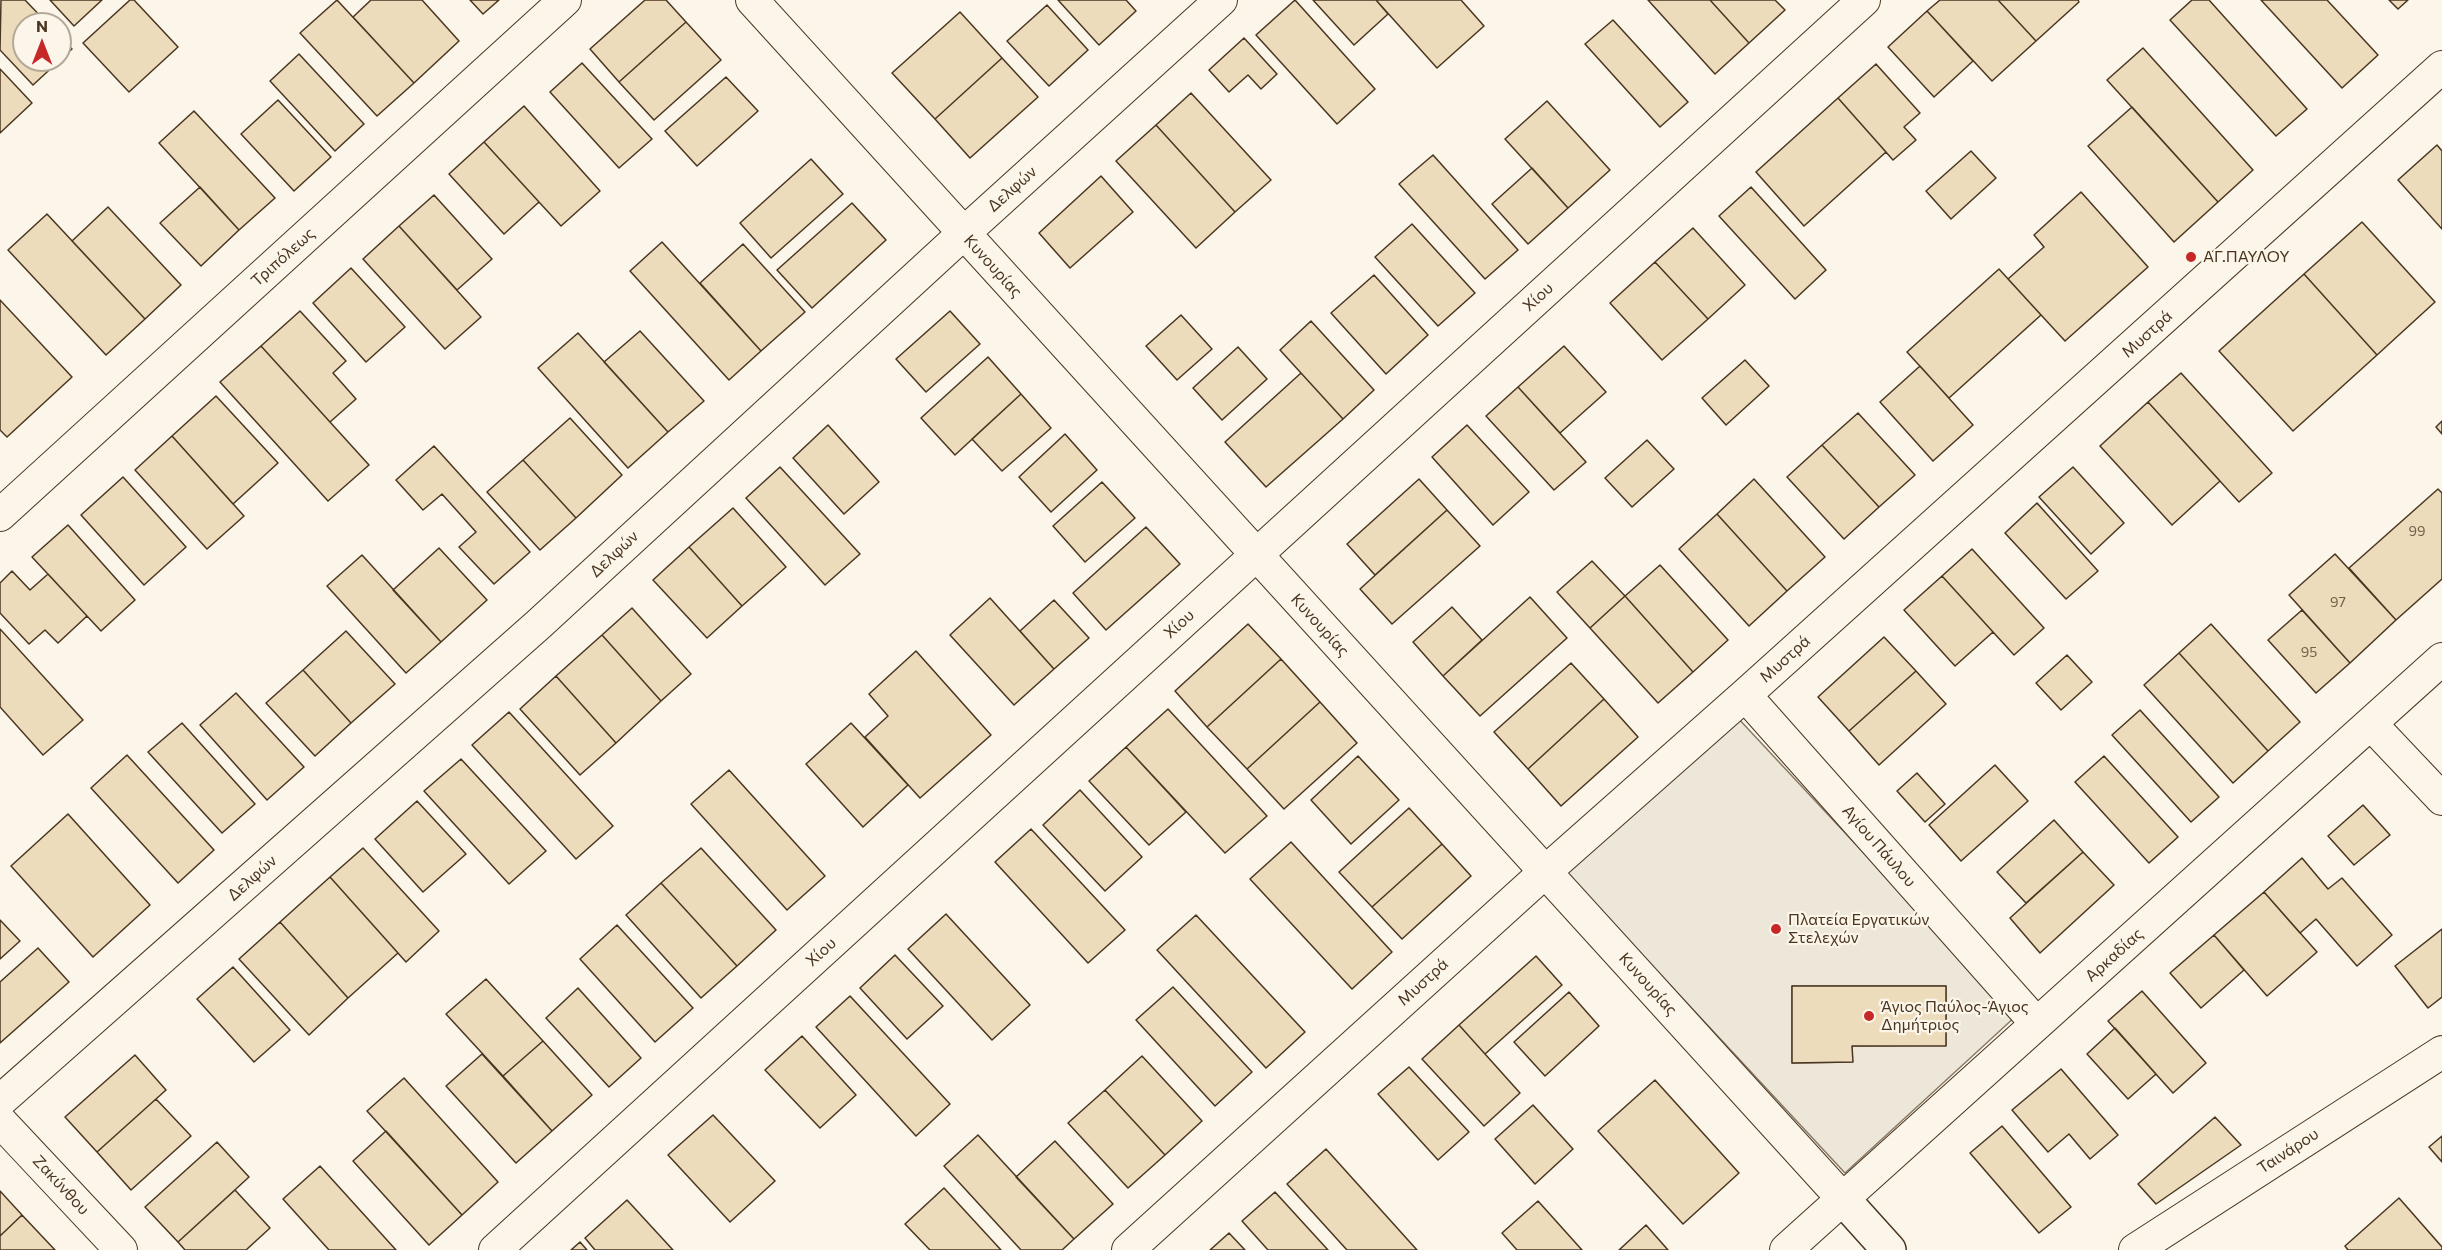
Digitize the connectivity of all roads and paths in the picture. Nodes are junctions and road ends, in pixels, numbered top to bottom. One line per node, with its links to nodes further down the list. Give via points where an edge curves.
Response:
1 (565, 0): 7 (street, Τριπόλεως)
2 (752, 0): 6 (street, Κυνουρίας)
3 (1221, 0): 6 (street, Δελφών)
4 (1864, 0): 8 (street, Χίου)
5 (2442, 67): 10 (street, Μυστρά)
6 (964, 233): 8 (street, Κυνουρίας); 16 (street, Δελφών, via 539,624)
7 (0, 515)
8 (1256, 554): 13 (street, Κυνουρίας); 20 (street, Χίου)
9 (2442, 659): 11 (street, Αρκαδίας)
10 (1745, 695): 13 (street, Μυστρά); 14 (street, Αγίου Πάυλου)
11 (2372, 724): 12 (street); 14 (street, Αρκαδίας)
12 (2442, 799)
13 (1545, 872): 18 (street, Κυνουρίας); 21 (street, Μυστρά)
14 (2037, 1024): 18 (street, Αρκαδίας)
15 (2442, 1052): 24 (street, Ταινάρου)
16 (0, 1101)
17 (0, 1121): 19 (street, Ζακύνθου)
18 (1843, 1199): 22 (street, Αρκαδίας); 23 (street, Κυνουρίας)
19 (121, 1250)
20 (495, 1250)
21 (1128, 1250)
22 (1786, 1250)
23 (1889, 1250)
24 (2135, 1250)

